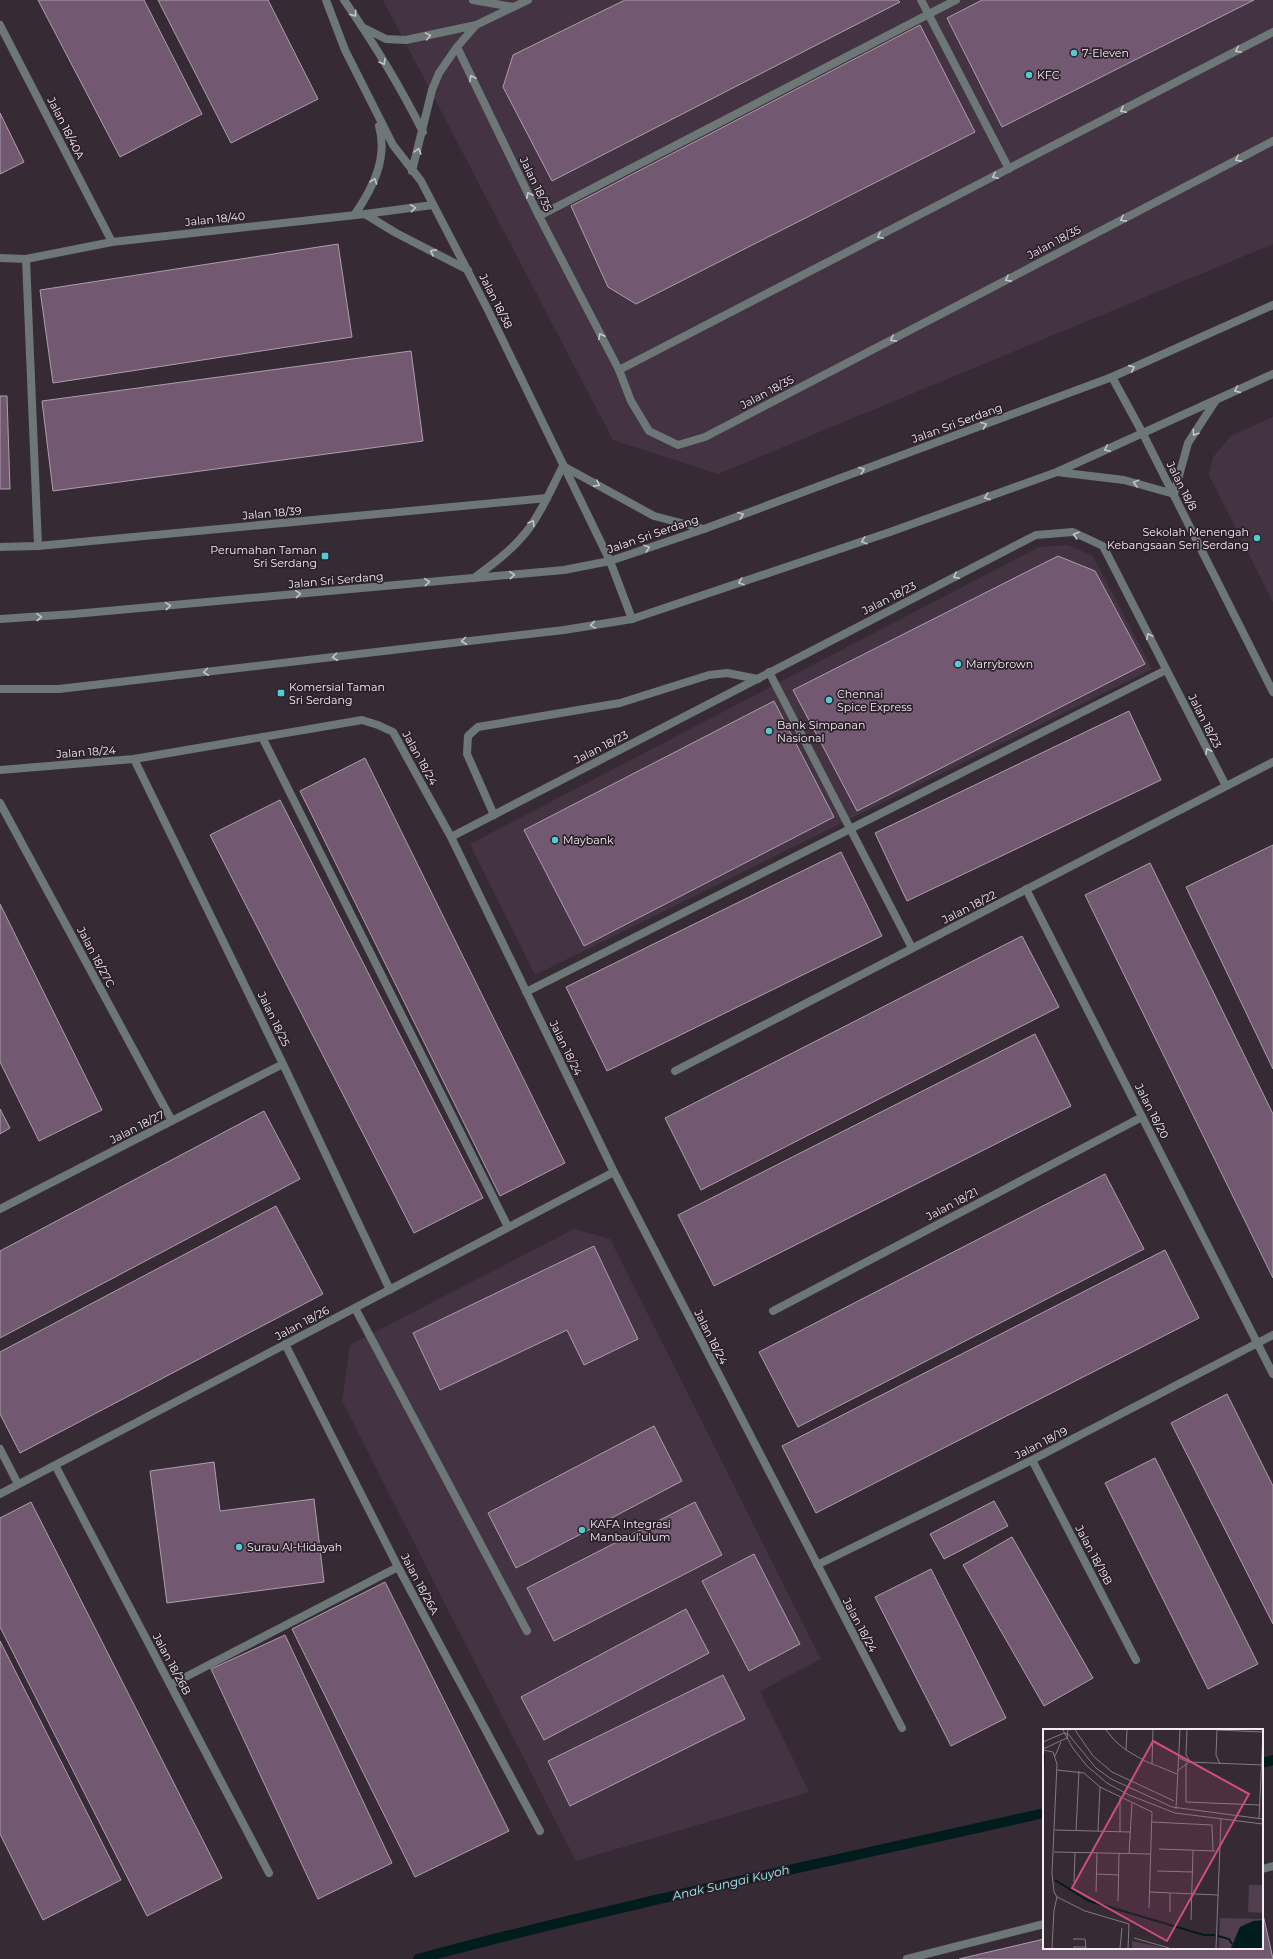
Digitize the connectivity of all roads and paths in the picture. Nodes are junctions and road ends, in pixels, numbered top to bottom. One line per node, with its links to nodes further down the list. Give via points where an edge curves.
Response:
1 (326, 0): 14 (street, Jalan 18/38, via 345,50)
2 (344, 0): 11 (street, one-way to 11)
3 (473, 0): 7 (street)
4 (528, 0): 7 (street)
5 (921, 0): 8 (street)
6 (956, 0): 8 (street)
7 (513, 7): 10 (street)
8 (928, 14): 17 (street); 22 (street)
9 (0, 25): 23 (street, Jalan 18/40A)
10 (476, 25): 11 (street, one-way to 10, via 386,39 406,40); 13 (street)
11 (364, 28): 15 (street, one-way to 15, via 409,103)
12 (1273, 32): 17 (street, one-way to 17)
13 (457, 47): 15 (street, via 439,73 432,90); 22 (street, Jalan 18/35, one-way to 13)
14 (375, 110): 18 (street, Jalan 18/38, via 393,145); 20 (street, one-way to 14, via 370,192 382,158 382,137)
15 (423, 132): 18 (street, one-way to 15)
16 (1273, 141): 28 (street, Jalan 18/35, one-way to 28, via 705,437 678,445 650,430 631,401)
17 (1009, 169): 28 (street, one-way to 28)
18 (412, 171): 19 (street, Jalan 18/38)
19 (433, 205): 21 (street, Jalan 18/40, one-way to 19); 26 (street, Jalan 18/38)
20 (355, 214): 21 (street, Jalan 18/40); 23 (street, Jalan 18/40)
21 (365, 214): 26 (street, one-way to 21)
22 (539, 216): 28 (street, Jalan 18/35, one-way to 22)
23 (112, 242): 25 (street, Jalan 18/40)
24 (0, 258): 25 (street, Jalan 18/40)
25 (26, 259): 39 (street)
26 (468, 270): 33 (street, Jalan 18/38)
27 (1273, 305): 30 (street, Jalan Sri Serdang, one-way to 27)
28 (619, 370)
29 (1273, 374): 31 (street, one-way to 31)
30 (1112, 377): 32 (street, Jalan 18/8); 37 (street, Jalan Sri Serdang, one-way to 30)
31 (1216, 400): 32 (street); 35 (street, one-way to 35, via 1188,443)
32 (1142, 432): 34 (street, one-way to 34); 35 (street, Jalan 18/8)
33 (563, 466): 36 (street); 37 (street, one-way to 37, via 654,516); 40 (street, Jalan 18/38)
34 (1057, 472): 35 (street, one-way to 34, via 1124,480); 43 (street, one-way to 43, via 890,532)
35 (1174, 494): 48 (street, Jalan 18/8)
36 (547, 498): 39 (street, Jalan 18/39); 41 (street, one-way to 36, via 501,558 528,531)
37 (704, 529): 40 (street, Jalan Sri Serdang, one-way to 37)
38 (0, 546): 39 (street, Jalan 18/39)
39 (38, 546)
40 (610, 561): 41 (street, Jalan Sri Serdang, one-way to 40, via 564,570); 43 (street, Jalan 18/38)
41 (473, 578): 42 (street, Jalan Sri Serdang, one-way to 41)
42 (0, 619)
43 (632, 619): 47 (street, one-way to 47, via 564,630 59,689)
44 (1166, 670): 45 (street, Jalan 18/23, one-way to 45, via 1103,546 1073,532 1036,535); 53 (street, Jalan 18/23, one-way to 44); 56 (street)
45 (769, 672): 46 (street, Jalan 18/23); 56 (street)
46 (758, 678): 55 (street, Jalan 18/23); 55 (street, via 727,673 709,675 620,702 478,727 468,736 467,754)
47 (0, 689)
48 (1273, 692)
49 (262, 737): 50 (street, Jalan 18/24); 57 (street, Jalan 18/24, via 362,720 378,724 393,732); 67 (street)
50 (134, 759): 52 (street, Jalan 18/24); 61 (street, Jalan 18/25)
51 (1273, 762): 53 (street, Jalan 18/22)
52 (0, 770)
53 (1226, 786): 58 (street, Jalan 18/22)
54 (0, 803): 64 (street, Jalan 18/27C)
55 (494, 815): 57 (street, Jalan 18/23)
56 (850, 829): 59 (street); 60 (street)
57 (451, 837): 60 (street, Jalan 18/24)
58 (1026, 889): 59 (street, Jalan 18/22); 63 (street, Jalan 18/20)
59 (912, 948): 62 (street, Jalan 18/22)
60 (526, 992): 65 (street, Jalan 18/24)
61 (283, 1064): 64 (street, Jalan 18/27); 68 (street, Jalan 18/25)
62 (675, 1072)
63 (1142, 1117): 70 (street, Jalan 18/21); 72 (street, Jalan 18/20)
64 (172, 1121): 66 (street, Jalan 18/27)
65 (614, 1172): 67 (street, Jalan 18/26); 80 (street, Jalan 18/24)
66 (0, 1209)
67 (508, 1227): 68 (street, Jalan 18/26)
68 (390, 1290): 69 (street, Jalan 18/26)
69 (355, 1308): 73 (street, Jalan 18/26); 82 (street)
70 (773, 1311)
71 (1273, 1335): 72 (street, Jalan 18/19)
72 (1258, 1343): 74 (street, Jalan 18/20); 76 (street, Jalan 18/19)
73 (285, 1344): 77 (street, Jalan 18/26); 81 (street, Jalan 18/26A)
74 (1273, 1374)
75 (0, 1449): 78 (street)
76 (1032, 1460): 80 (street, Jalan 18/19); 83 (street, Jalan 18/19B)
77 (56, 1465): 78 (street, Jalan 18/26); 84 (street, Jalan 18/26B)
78 (18, 1484): 79 (street, Jalan 18/26)
79 (0, 1494)
80 (816, 1565): 85 (street, Jalan 18/24)
81 (398, 1567): 84 (street); 86 (street, Jalan 18/26A)
82 (527, 1631)
83 (1136, 1660)
84 (170, 1685): 89 (street, Jalan 18/26B)
85 (902, 1728)
86 (540, 1831)
87 (1273, 1866): 88 (street)
88 (1263, 1869)
89 (269, 1873)
90 (1043, 1924): 91 (street)
91 (906, 1959)

